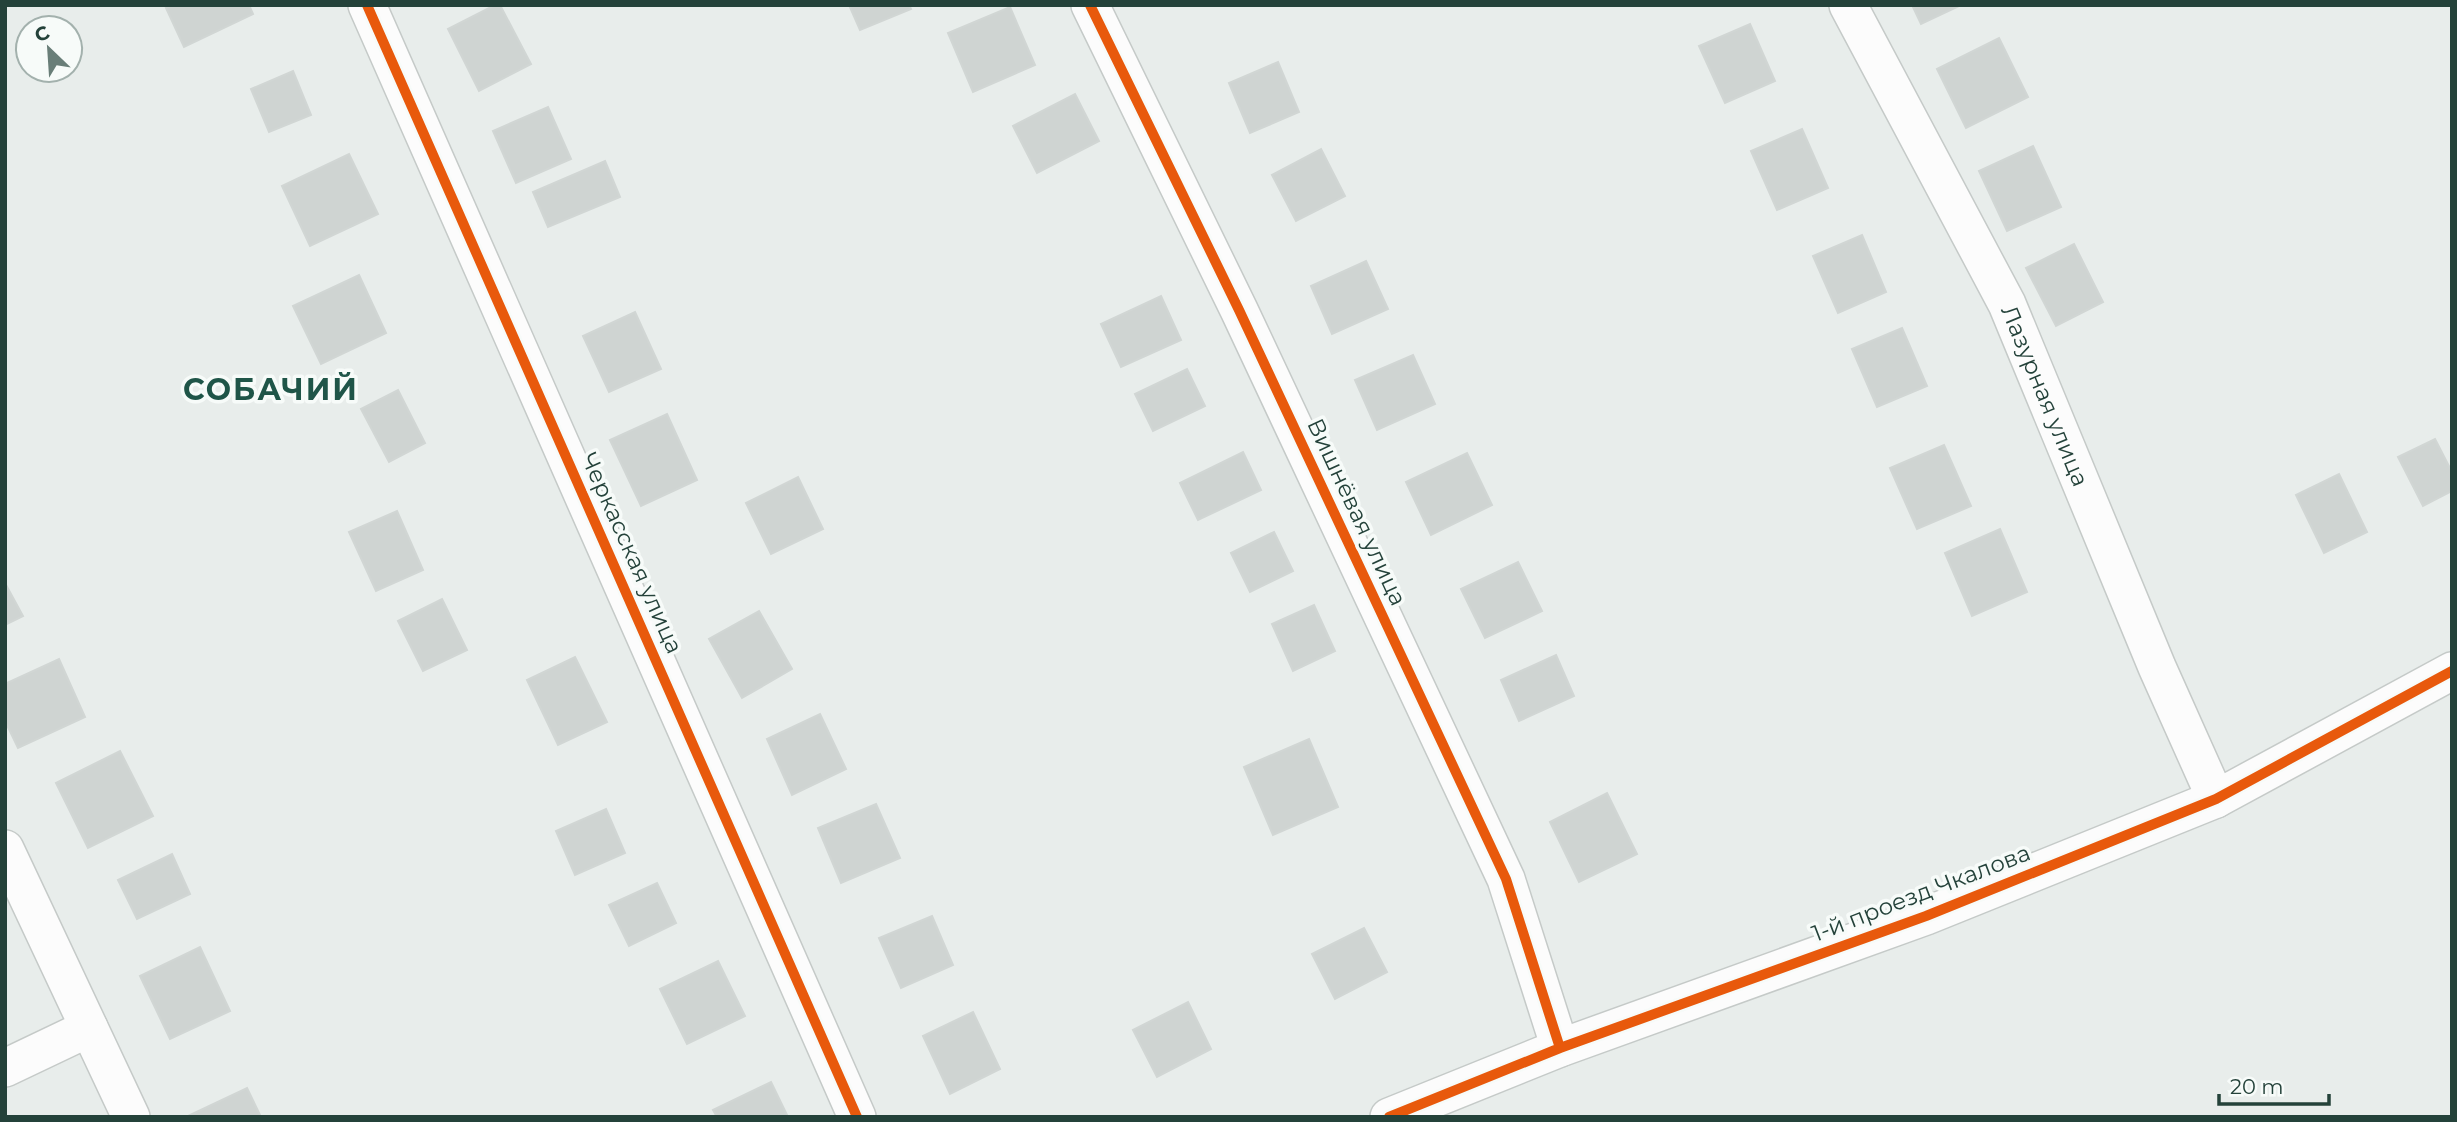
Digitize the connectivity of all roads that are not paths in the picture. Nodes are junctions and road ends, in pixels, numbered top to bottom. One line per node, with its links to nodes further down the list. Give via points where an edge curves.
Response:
1 (367, 5): 11 (street, Черкасская улица)
2 (1090, 5): 8 (street, Вишнёвая улица, via 1506,879)
3 (1849, 5): 5 (street, Лазурная улица, via 2007,304)
4 (2452, 671): 5 (street, 1-й проезд Чкалова)
5 (2216, 799): 8 (street, 1-й проезд Чкалова, via 1926,916)
6 (5, 849): 7 (street)
7 (89, 1028): 9 (street); 10 (street)
8 (1560, 1048): 12 (street, 1-й проезд Чкалова)
9 (5, 1068)
10 (131, 1117)
11 (857, 1117)
12 (1389, 1117)

